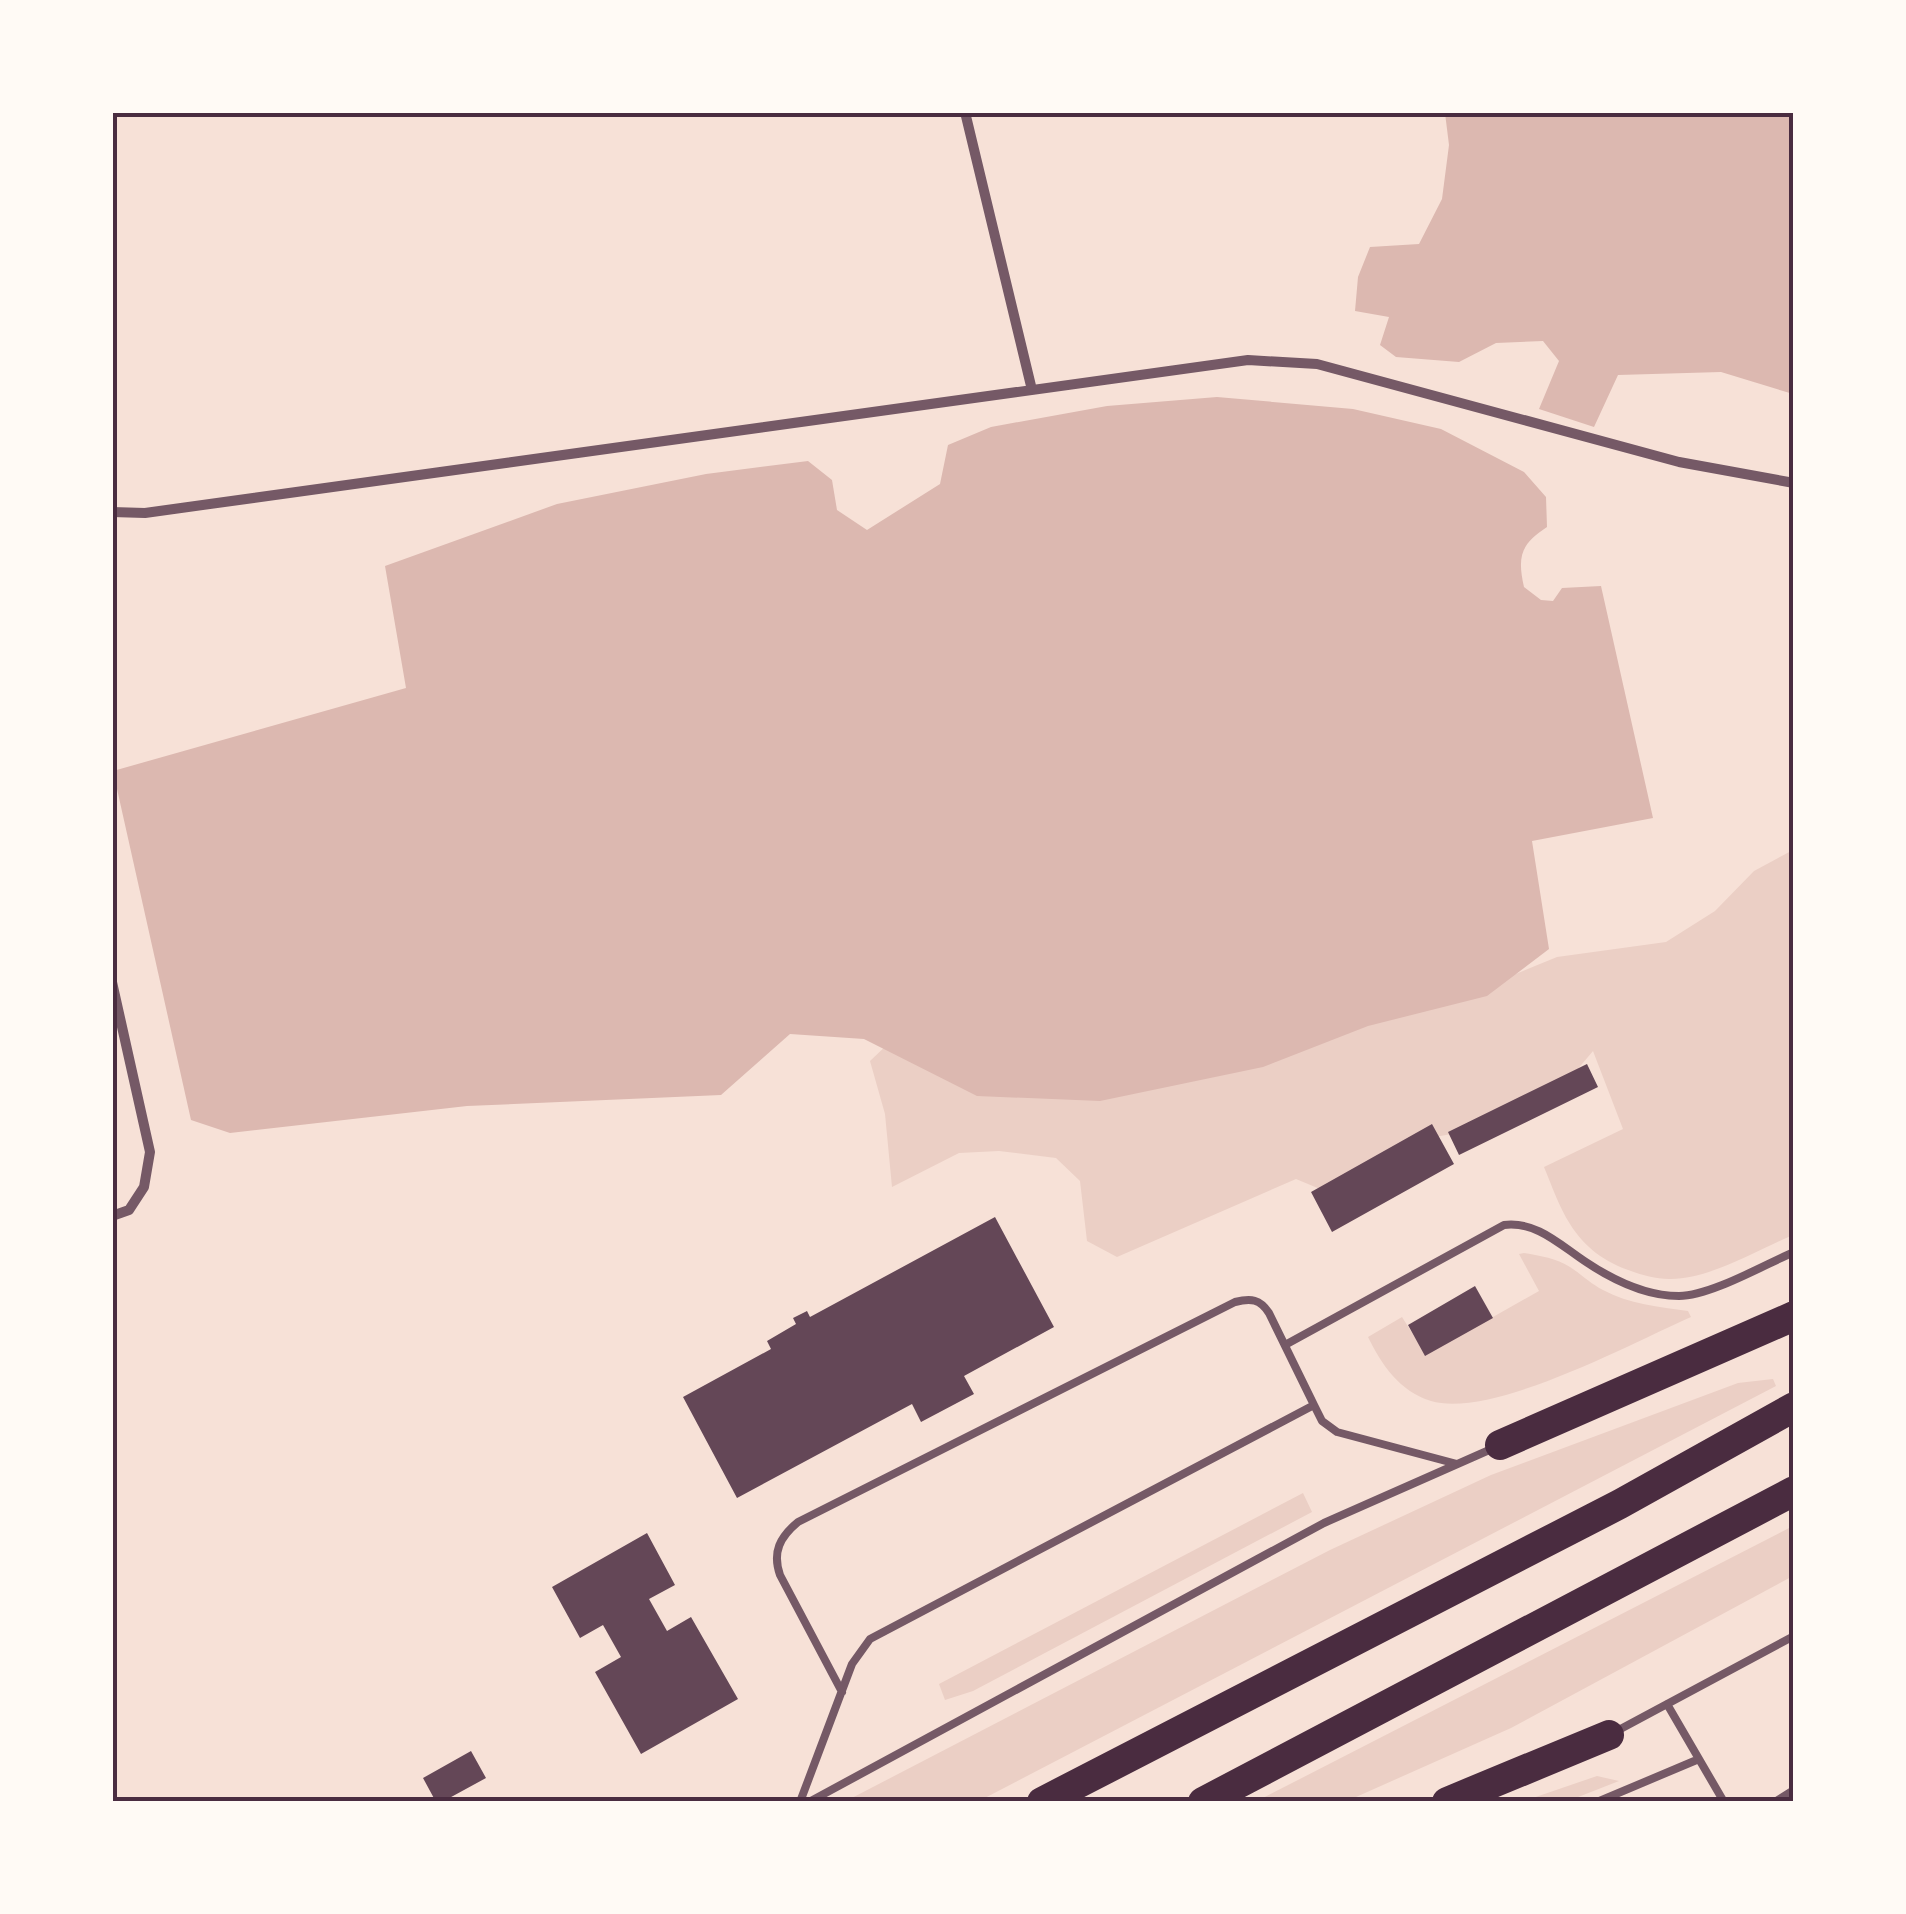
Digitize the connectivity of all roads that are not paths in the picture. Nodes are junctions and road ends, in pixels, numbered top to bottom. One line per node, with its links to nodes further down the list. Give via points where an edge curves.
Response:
1 (965, 112): 2 (street)
2 (1032, 390): 3 (street, via 1248,360 1316,364 1679,462); 4 (street, via 144,513)
3 (1794, 483)
4 (112, 512)
5 (112, 982): 6 (street, via 150,1152 144,1188 129,1210)
6 (112, 1216)
7 (1794, 1252): 9 (lane, via 1679,1296 1618,1281 1540,1231 1504,1226)
8 (1794, 1316): 12 (highway)
9 (1285, 1344): 10 (lane); 16 (lane, via 1264,1305 1235,1302 798,1522 778,1547 776,1562)
10 (1314, 1405): 13 (lane, via 1336,1432); 16 (lane, via 870,1639)
11 (1794, 1407): 23 (highway)
12 (1500, 1445): 13 (lane)
13 (1456, 1464): 22 (lane, via 1324,1523)
14 (1794, 1491): 24 (highway)
15 (1794, 1636): 17 (lane)
16 (842, 1692): 21 (lane)
17 (1667, 1704): 18 (lane); 19 (lane)
18 (1609, 1735): 25 (highway)
19 (1699, 1759): 26 (lane); 27 (lane)
20 (1794, 1790): 28 (lane)
21 (800, 1802)
22 (809, 1802)
23 (1042, 1802)
24 (1204, 1802)
25 (1447, 1802)
26 (1597, 1802)
27 (1724, 1802)
28 (1775, 1802)

